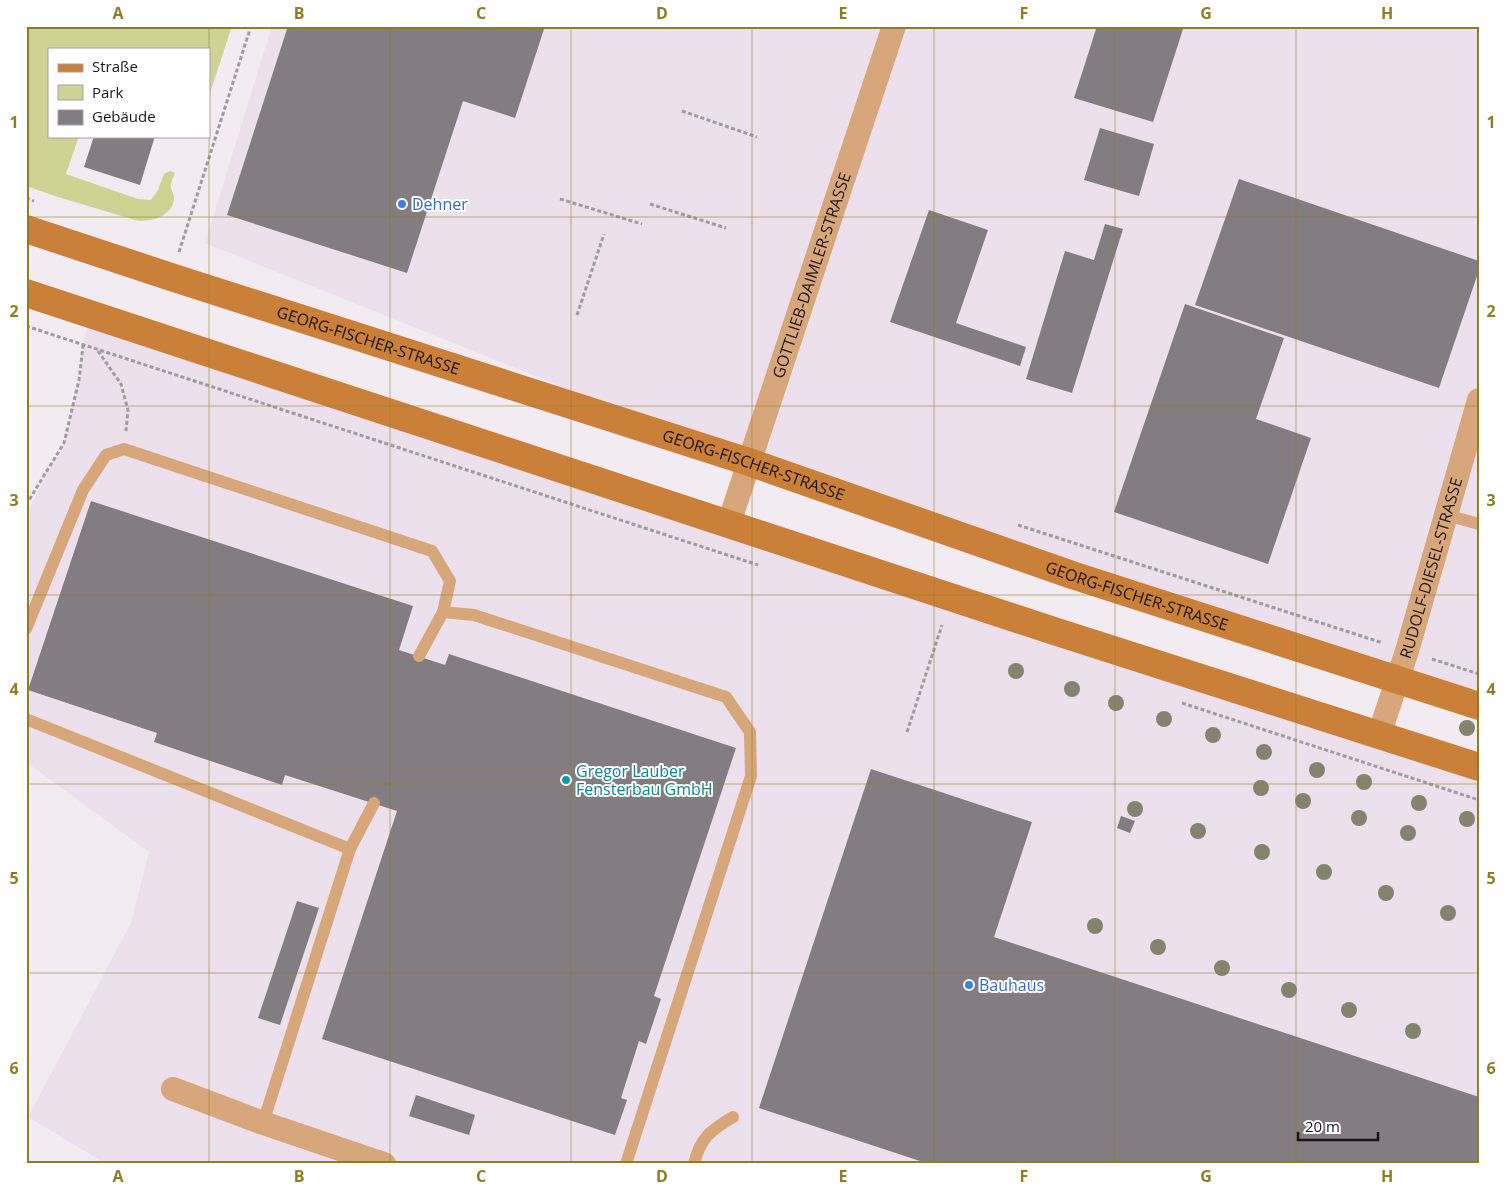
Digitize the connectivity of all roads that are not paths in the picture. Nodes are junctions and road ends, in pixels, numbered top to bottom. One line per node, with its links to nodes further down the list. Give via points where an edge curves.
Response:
1 (894, 26): 5 (street, GOTTLIEB-DAIMLER-STRASSE)
2 (26, 229): 5 (main road, GEORG-FISCHER-STRASSE)
3 (26, 293): 7 (main road)
4 (1479, 400): 6 (street, RUDOLF-DIESEL-STRASSE)
5 (749, 462): 7 (street, GOTTLIEB-DAIMLER-STRASSE); 12 (main road, GEORG-FISCHER-STRASSE, via 1072,575)
6 (1446, 514): 8 (lane); 12 (street, RUDOLF-DIESEL-STRASSE)
7 (729, 523): 15 (main road)
8 (1479, 524)
9 (443, 612): 10 (lane, via 450,581 432,551 124,449 106,455 83,490); 11 (lane); 23 (lane, via 474,615 726,697 750,732 751,776)
10 (26, 628)
11 (419, 656)
12 (1398, 679): 13 (main road, GEORG-FISCHER-STRASSE); 15 (street, RUDOLF-DIESEL-STRASSE)
13 (1479, 706)
14 (26, 719): 18 (lane)
15 (1379, 735): 16 (main road)
16 (1479, 767)
17 (374, 803): 18 (lane)
18 (350, 849): 21 (lane)
19 (173, 1089): 21 (street)
20 (733, 1117): 24 (lane, via 713,1128 697,1150)
21 (263, 1123): 22 (street)
22 (384, 1164)
23 (626, 1164)
24 (694, 1164)

